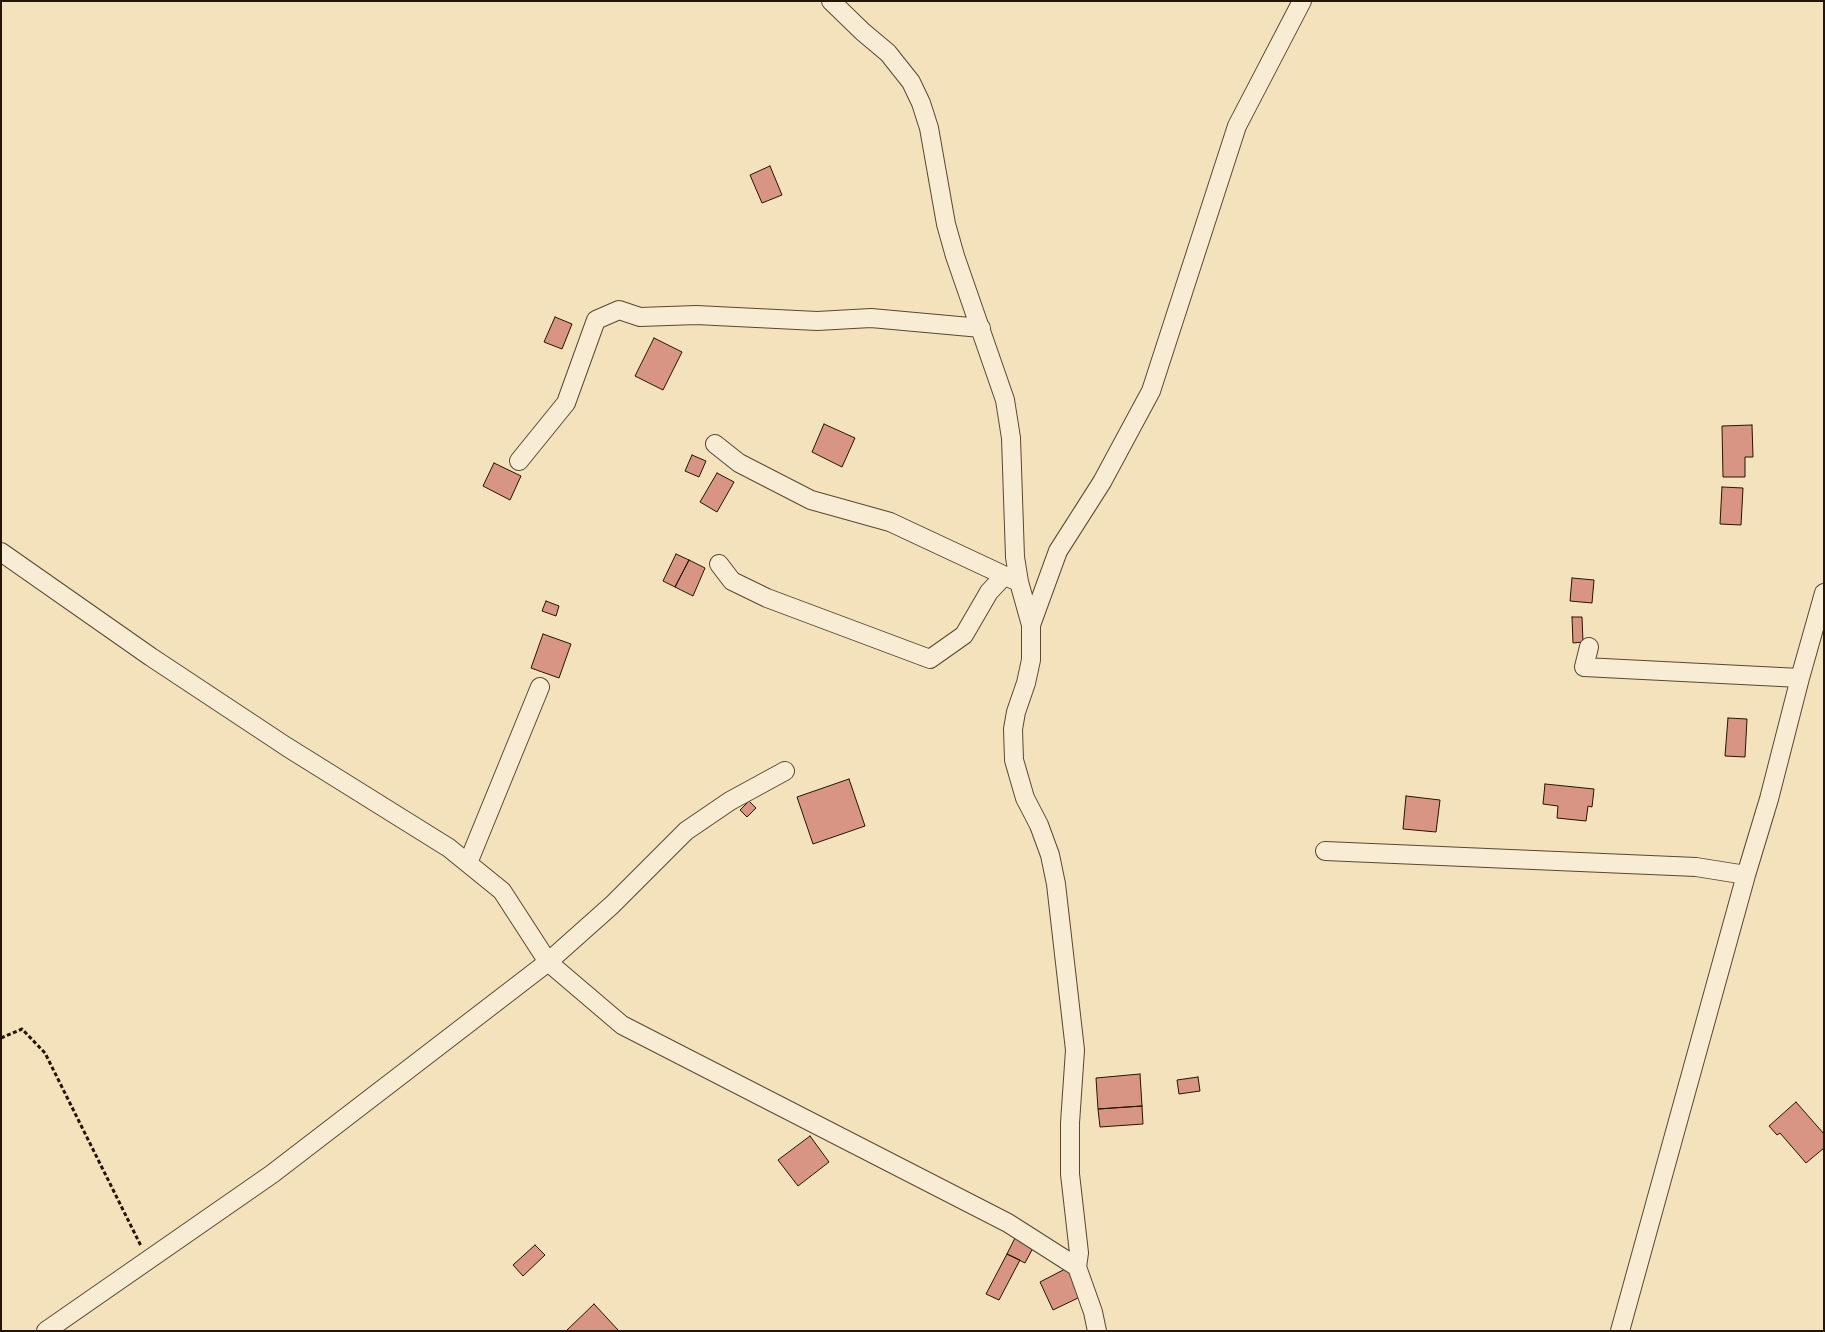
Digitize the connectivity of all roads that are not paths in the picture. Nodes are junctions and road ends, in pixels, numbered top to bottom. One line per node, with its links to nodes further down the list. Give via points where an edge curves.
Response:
1 (831, 1): 3 (street, via 888,53 911,82 921,103 929,128 946,224)
2 (1302, 1): 10 (street, via 1237,126 1151,391 1102,482 1058,551)
3 (981, 328): 5 (street, via 871,318 817,321 696,315 640,317 619,310 596,320 566,403); 8 (street, via 1005,400 1011,438 1015,557)
4 (715, 444): 8 (street, via 739,463 811,500 890,522)
5 (519, 461)
6 (1, 552): 16 (street, via 151,657)
7 (719, 564): 8 (street, via 732,580 767,598 930,659 964,635 989,592)
8 (1011, 579): 10 (street)
9 (1824, 593): 12 (street)
10 (1031, 625): 19 (street, via 1031,660 1013,729 1014,760 1050,856 1056,884 1075,1050 1070,1174 1079,1253)
11 (1589, 646): 12 (street, via 1584,668)
12 (1800, 678): 17 (street)
13 (540, 687): 16 (street)
14 (785, 771): 18 (street, via 730,801 686,831)
15 (1325, 851): 17 (street, via 1696,867)
16 (468, 863): 18 (street, via 502,891)
17 (1746, 874): 22 (street)
18 (548, 962): 19 (street, via 622,1025 1008,1223); 20 (street, via 272,1174)
19 (1077, 1267): 21 (street)
20 (46, 1331)
21 (1097, 1331)
22 (1620, 1331)

